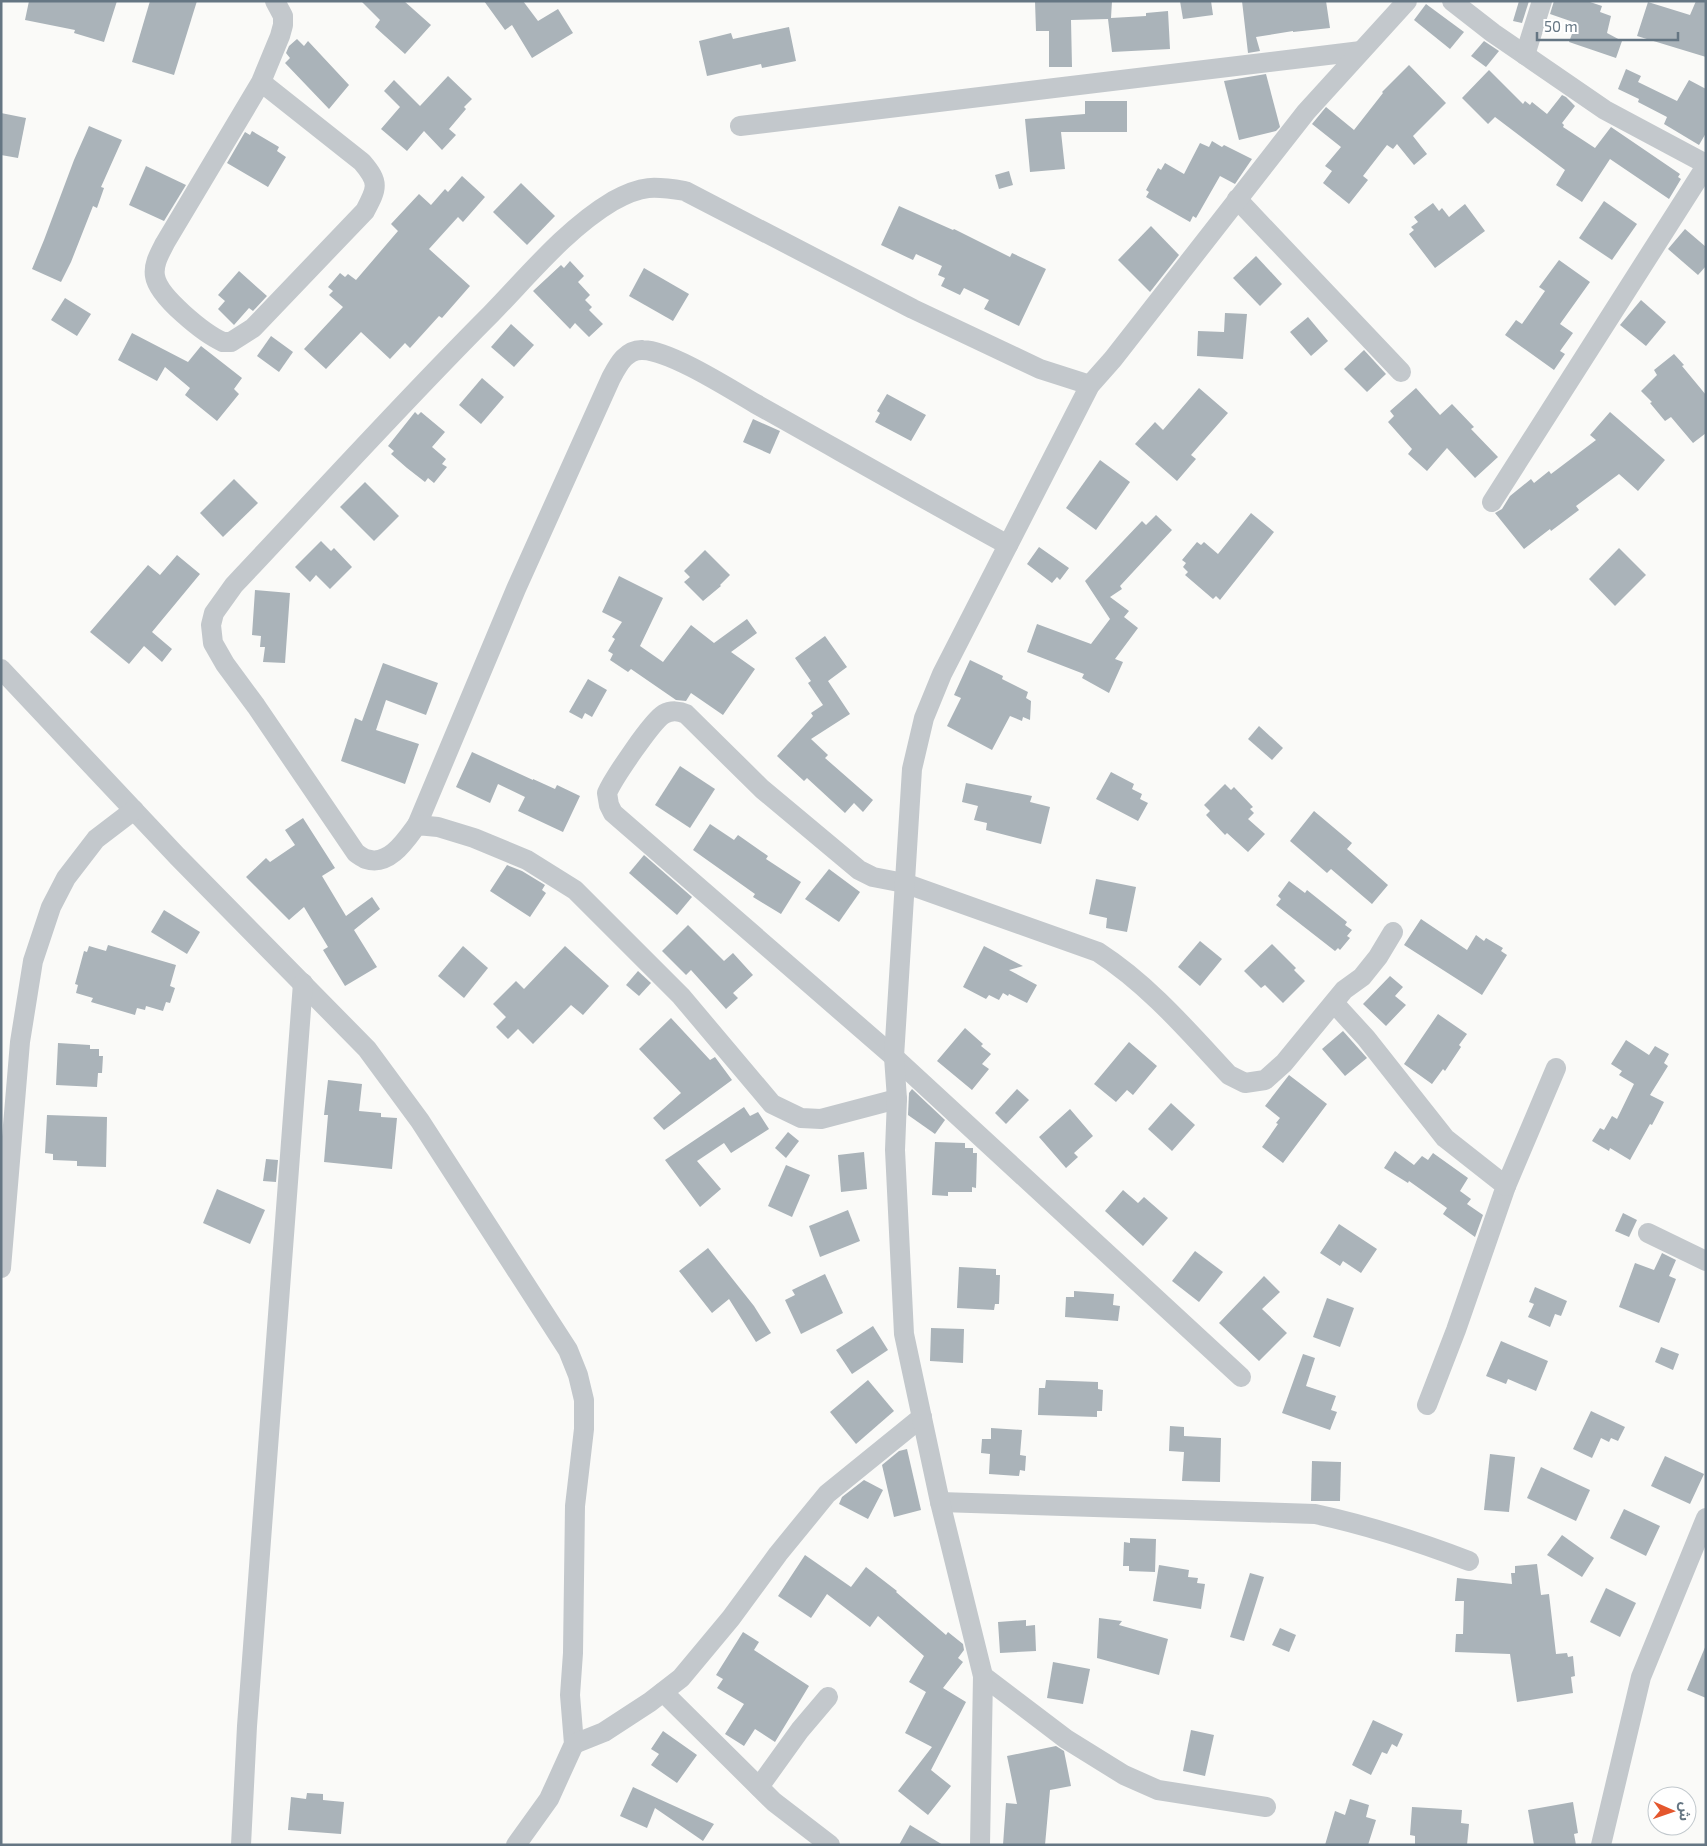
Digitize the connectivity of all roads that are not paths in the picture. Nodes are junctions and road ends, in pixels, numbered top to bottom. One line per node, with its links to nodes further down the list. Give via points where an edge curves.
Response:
1 (275, 1): 7 (street, via 284,16 283,25)
2 (1407, 1): 5 (street)
3 (1452, 1): 6 (street)
4 (1542, 1): 6 (street)
5 (1361, 51): 8 (street); 10 (street, via 1306,112)
6 (1525, 55): 9 (street, via 1605,110)
7 (261, 82): 7 (street, via 362,162 374,178 375,192 365,211 253,328 231,342 223,342 178,309 159,287 155,270 165,243)
8 (740, 126)
9 (1706, 165): 13 (street)
10 (1237, 198): 11 (street); 12 (street)
11 (1401, 372)
12 (1090, 385): 14 (street); 17 (street, via 1040,369 913,309 685,190 655,187 637,190 613,201 578,225 458,347 234,586 214,613 211,625 213,643 225,664 356,853 366,859 385,858 400,848)
13 (1492, 502)
14 (1008, 545): 17 (street, via 664,354 634,351 618,365 611,378 516,588); 18 (street, via 942,674 924,718 912,769)
15 (1, 669): 16 (street)
16 (134, 810): 20 (street); 28 (street, via 96,839 66,878 51,907 33,961 20,1042)
17 (417, 825): 24 (street, via 438,827 474,838 518,856 575,890 681,996 772,1104 801,1118 821,1119)
18 (904, 883): 21 (street, via 1098,952 1149,990 1229,1075 1244,1083 1265,1080 1284,1063); 22 (street); 22 (street, via 873,877 860,870 762,789 705,730 680,711 664,714 657,720 607,793 613,813)
19 (1393, 932): 21 (street, via 1362,977 1344,990)
20 (303, 983): 38 (street, via 367,1049 420,1121 551,1322 578,1375 584,1400 584,1429 575,1506 570,1695); 41 (street)
21 (1334, 1003): 25 (street, via 1445,1138)
22 (894, 1057): 24 (street); 29 (street)
23 (1556, 1068): 25 (street)
24 (897, 1099): 31 (street, via 895,1150 904,1334)
25 (1506, 1186): 30 (street)
26 (1648, 1232): 27 (street)
27 (1706, 1261)
28 (1, 1268)
29 (1241, 1377)
30 (1427, 1405)
31 (922, 1417): 32 (street); 36 (street, via 827,1494 682,1678)
32 (940, 1502): 34 (street, via 1315,1514 1348,1521); 35 (street)
33 (1706, 1518): 45 (street, via 1641,1677)
34 (1469, 1561)
35 (983, 1676): 40 (street, via 1066,1739 1124,1775 1158,1790); 44 (street)
36 (663, 1692): 38 (street, via 604,1732); 39 (street)
37 (828, 1698): 39 (street)
38 (574, 1744): 42 (street, via 549,1799)
39 (759, 1786): 43 (street, via 774,1802)
40 (1266, 1807)
41 (241, 1845)
42 (516, 1845)
43 (830, 1845)
44 (980, 1845)
45 (1601, 1845)

